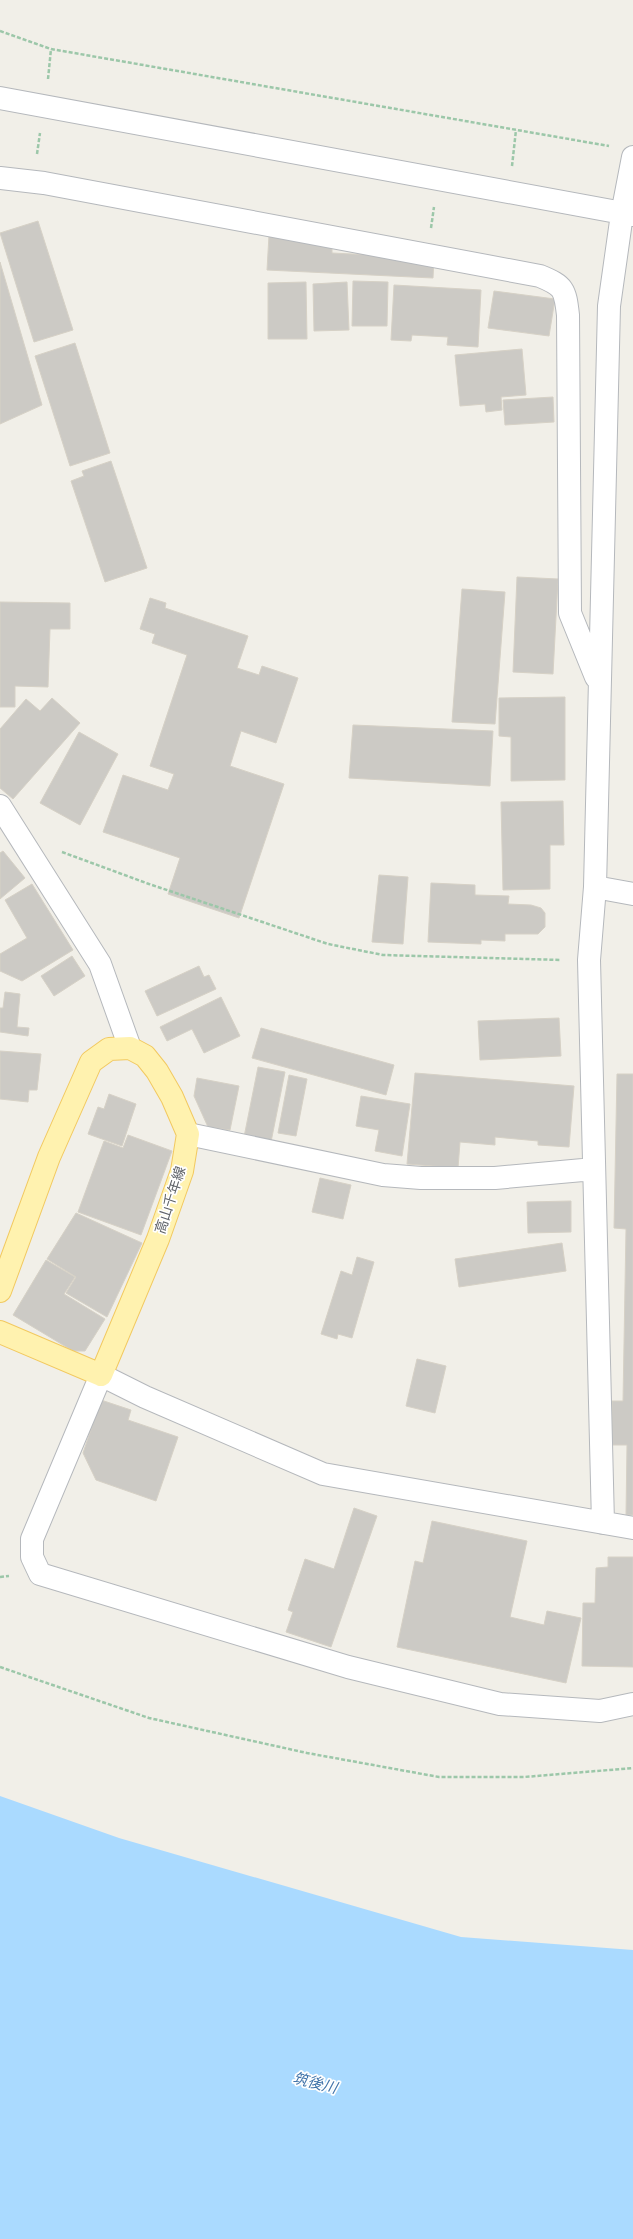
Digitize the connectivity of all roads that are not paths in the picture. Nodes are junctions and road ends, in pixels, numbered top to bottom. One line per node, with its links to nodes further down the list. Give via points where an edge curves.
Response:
1 (0, 98): 4 (street)
2 (633, 157): 4 (street, via 628,184)
3 (0, 178): 5 (street, via 32,181 540,276 559,284 566,297 568,315 570,612)
4 (627, 214): 5 (street, via 609,306)
5 (599, 686): 7 (street)
6 (0, 806): 9 (street, via 100,964)
7 (594, 887): 8 (street); 11 (street, via 589,960)
8 (633, 894)
9 (130, 1048): 10 (main road, via 145,1056 158,1071); 12 (main road, via 109,1049 91,1062 49,1157)
10 (188, 1134): 11 (street, via 383,1175 495,1178); 14 (main road, 高山千年線, via 182,1171 158,1239)
11 (594, 1169): 15 (street)
12 (0, 1291)
13 (0, 1332): 14 (main road)
14 (101, 1375): 15 (street, via 144,1397 323,1474); 17 (street, via 32,1539 32,1557 40,1574 348,1667 500,1704 600,1711)
15 (603, 1523): 16 (street)
16 (633, 1528)
17 (633, 1704)

